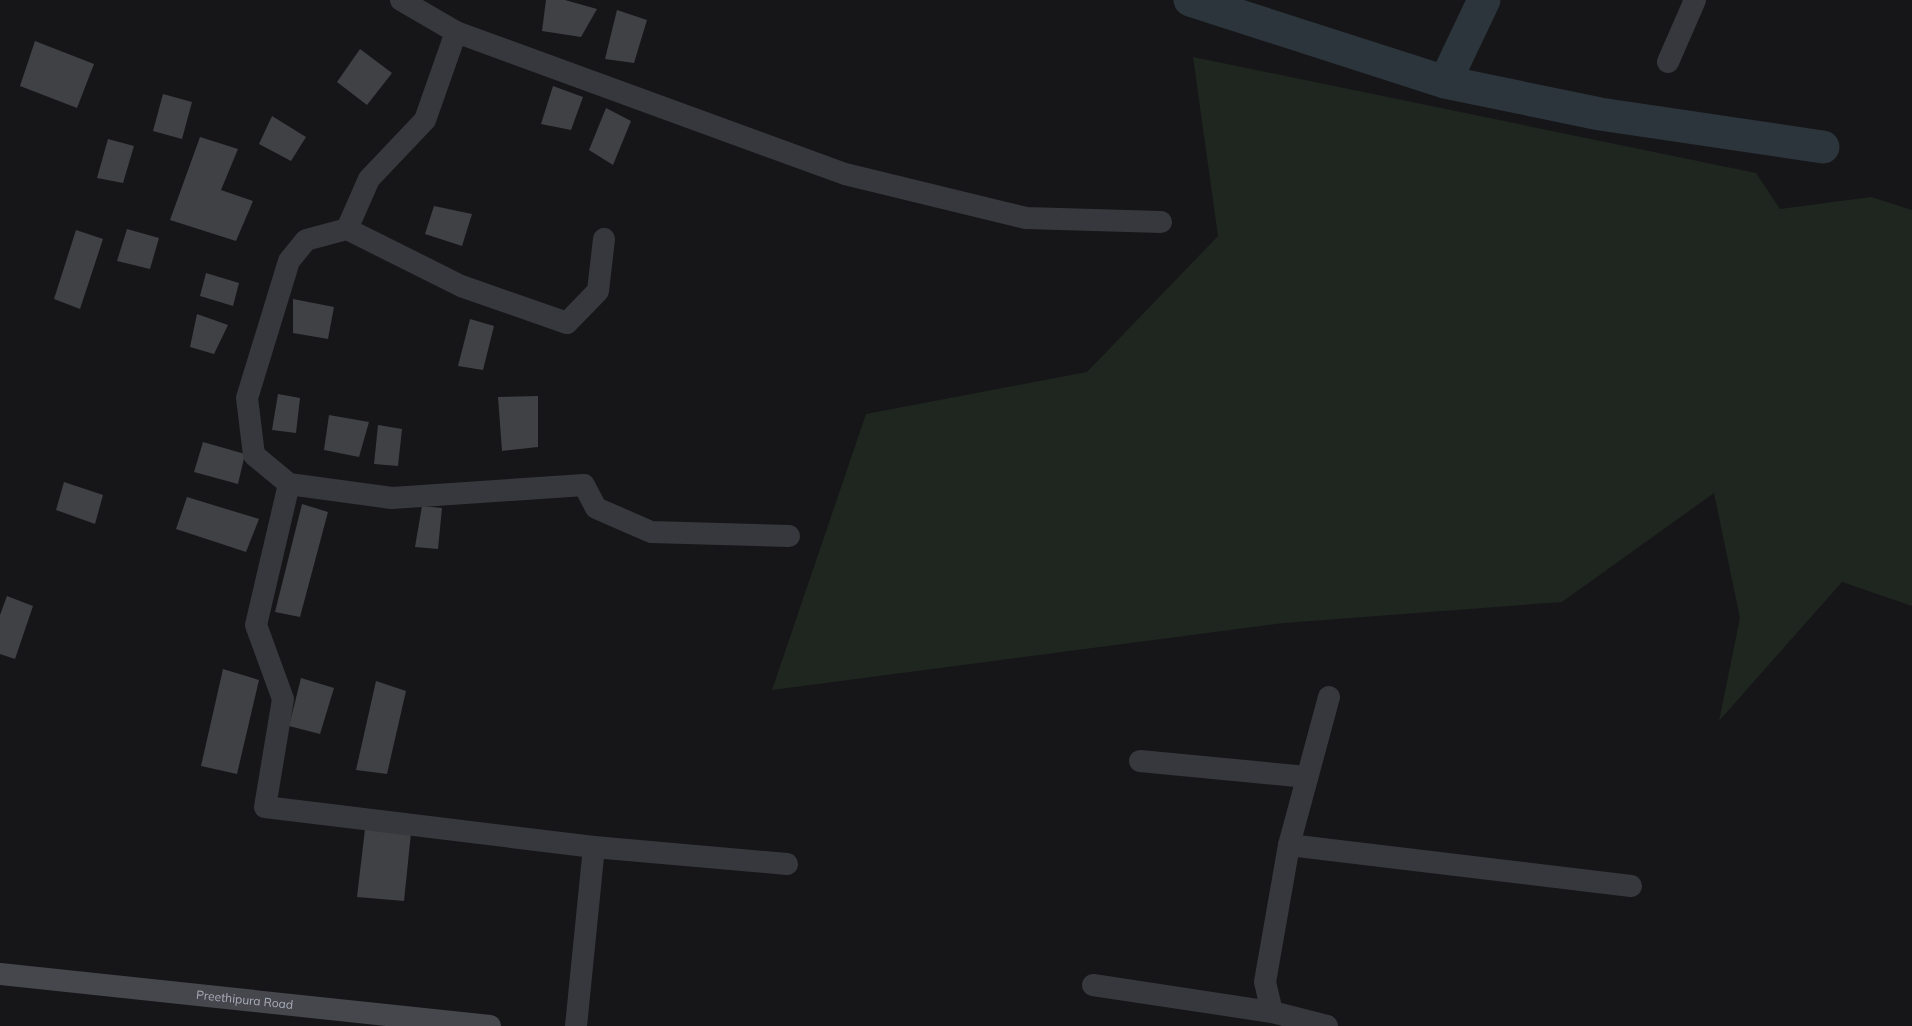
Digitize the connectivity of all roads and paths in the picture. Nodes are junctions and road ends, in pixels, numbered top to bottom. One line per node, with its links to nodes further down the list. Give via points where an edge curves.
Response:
1 (401, 0): 3 (street)
2 (1696, 0): 4 (street)
3 (456, 32): 5 (street, via 845,174 1026,218); 6 (street, via 425,120 369,179)
4 (1668, 62)
5 (1161, 222)
6 (346, 229): 7 (street, via 461,286 567,323 598,291); 8 (street, via 306,240 289,261 246,398 254,455)
7 (604, 239)
8 (289, 484): 9 (street, via 392,498 584,485 596,508 651,532); 14 (street, via 256,625 283,699 265,806)
9 (789, 536)
10 (1329, 697): 12 (street)
11 (1140, 761): 12 (street)
12 (1307, 777): 13 (street)
13 (1289, 844): 16 (street); 19 (street, via 1265,982)
14 (594, 847): 15 (street); 21 (street)
15 (788, 864)
16 (1631, 886)
17 (0, 974): 20 (street, Preethipura Road)
18 (1093, 985): 19 (street)
19 (1272, 1012): 22 (street)
20 (490, 1026)
21 (576, 1026)
22 (1327, 1026)

